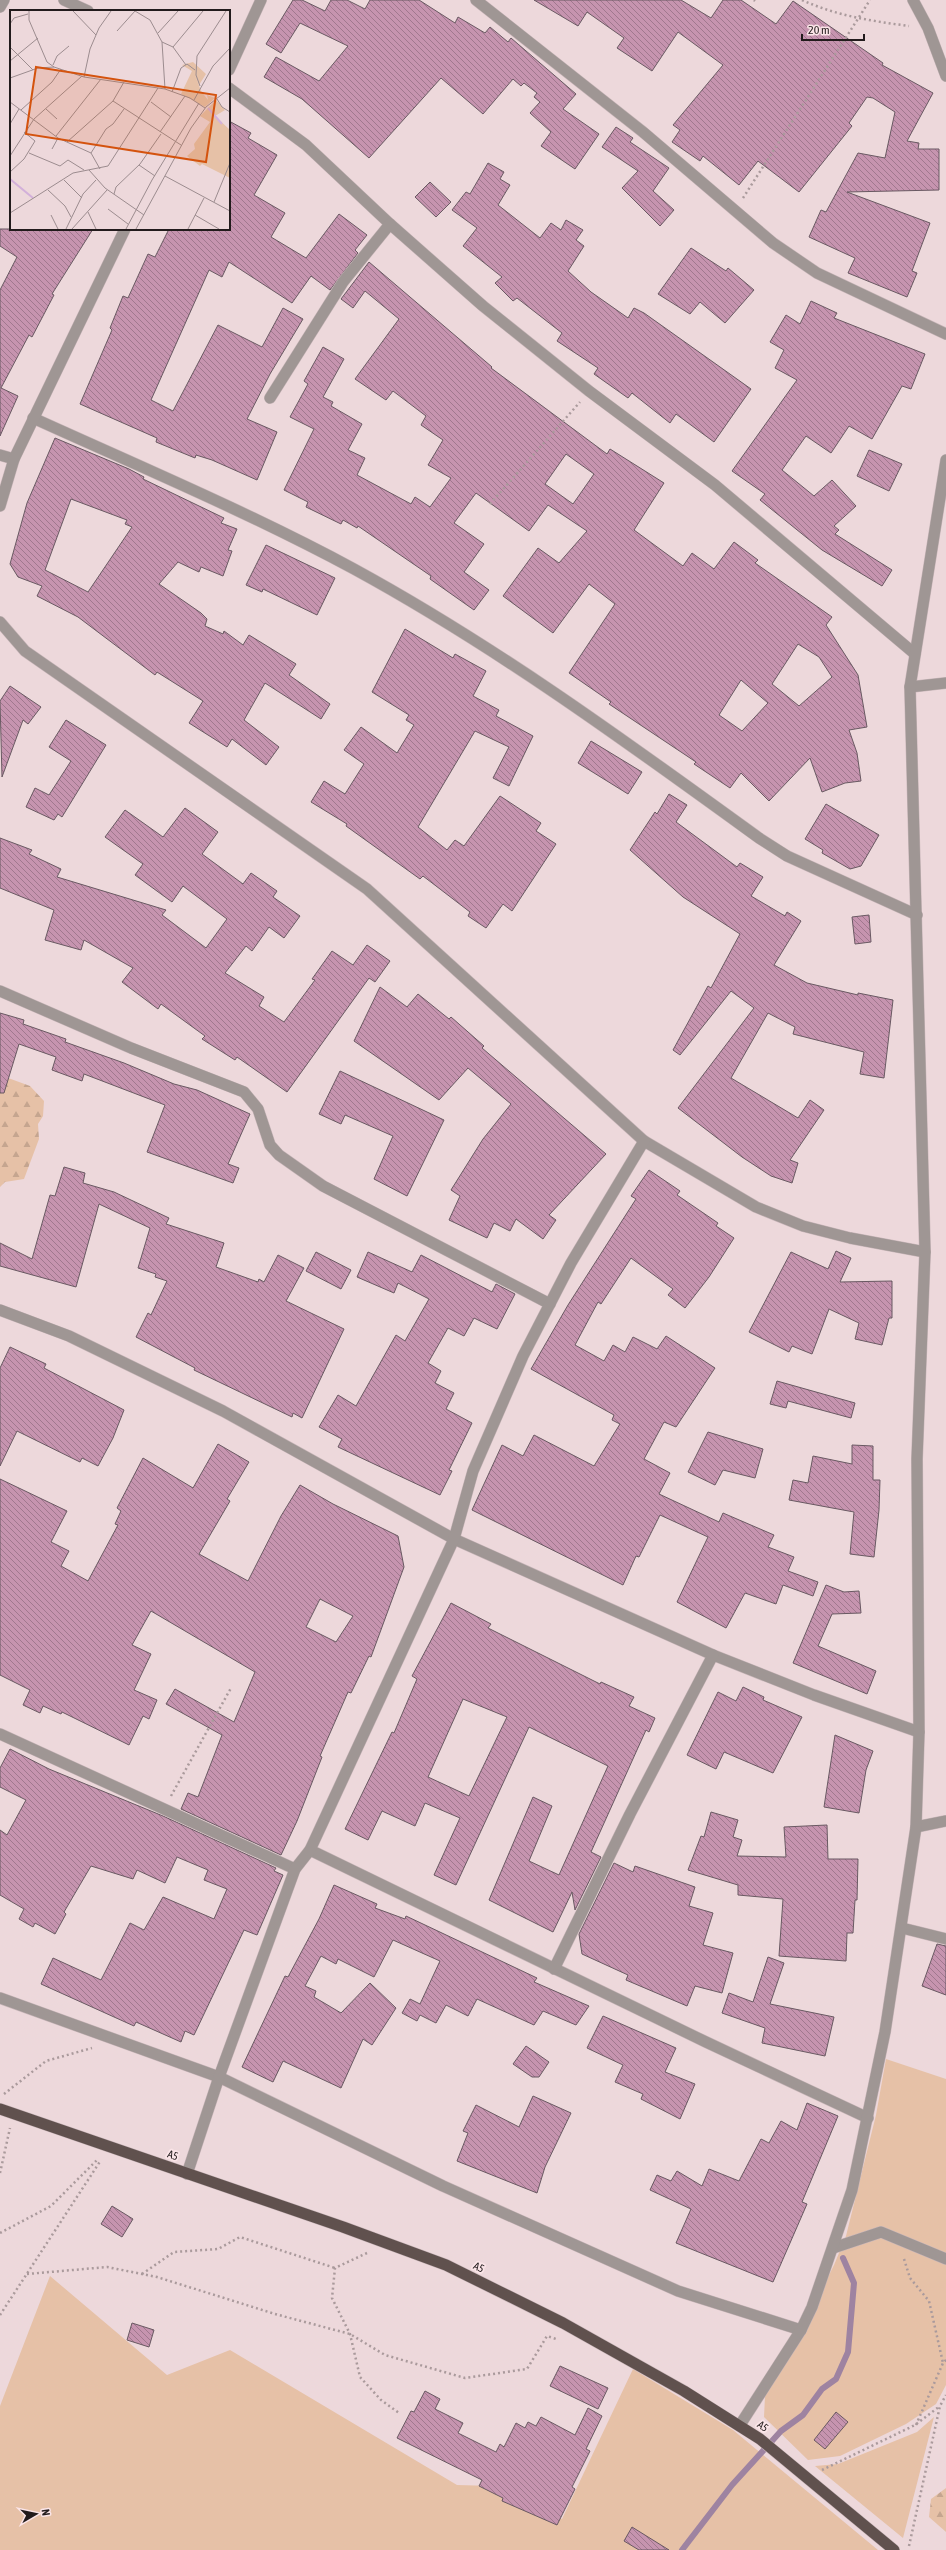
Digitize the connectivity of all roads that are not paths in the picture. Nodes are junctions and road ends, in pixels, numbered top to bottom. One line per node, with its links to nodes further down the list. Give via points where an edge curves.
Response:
1 (4, 0): 6 (street)
2 (64, 0): 7 (street)
3 (261, 0): 8 (street)
4 (476, 0): 13 (street, via 643,132 773,244 817,273)
5 (913, 0): 9 (street, via 928,28)
6 (0, 7)
7 (86, 10)
8 (230, 68)
9 (946, 76)
10 (230, 89): 11 (street, via 306,145)
11 (390, 224): 14 (street, via 343,282); 21 (street, via 484,306 589,391 715,485)
12 (125, 230): 15 (street)
13 (946, 334)
14 (270, 398)
15 (33, 418): 17 (street); 24 (street, via 186,485 353,569 452,626 540,682 787,856)
16 (0, 455): 17 (street)
17 (14, 459): 19 (street)
18 (946, 460): 21 (street)
19 (0, 506)
20 (0, 622): 26 (street, via 25,651 367,889)
21 (915, 654): 23 (street)
22 (946, 683): 23 (street)
23 (910, 687): 24 (street)
24 (917, 915): 27 (street)
25 (0, 991): 28 (street, via 131,1048 244,1092 258,1109 270,1145 279,1155 323,1186)
26 (644, 1141): 27 (street, via 756,1208 803,1226); 28 (street, via 571,1263)
27 (925, 1252): 32 (street, via 916,1459)
28 (550, 1304): 30 (street, via 523,1356 473,1471)
29 (0, 1310): 30 (street, via 69,1336 223,1412)
30 (454, 1539): 31 (street); 36 (street)
31 (713, 1654): 32 (street, via 814,1695); 40 (street)
32 (919, 1732): 35 (street)
33 (0, 1734): 37 (street)
34 (946, 1821): 35 (street)
35 (916, 1827): 38 (street)
36 (310, 1850): 37 (street); 40 (street)
37 (295, 1869): 42 (street)
38 (902, 1928): 39 (street); 44 (street)
39 (946, 1939)
40 (554, 1969): 44 (street)
41 (0, 1998): 42 (street)
42 (219, 2077): 45 (street); 48 (street, via 443,2186 678,2292)
43 (0, 2109): 45 (highway, A5 / A5)
44 (868, 2118): 46 (street, via 852,2190)
45 (187, 2174): 49 (highway, A5 / A5, via 446,2265 563,2323)
46 (833, 2248): 47 (street, via 881,2232); 48 (street)
47 (946, 2259)
48 (801, 2330): 49 (street)
49 (740, 2425): 50 (highway, A5 / A5)
50 (894, 2550)

